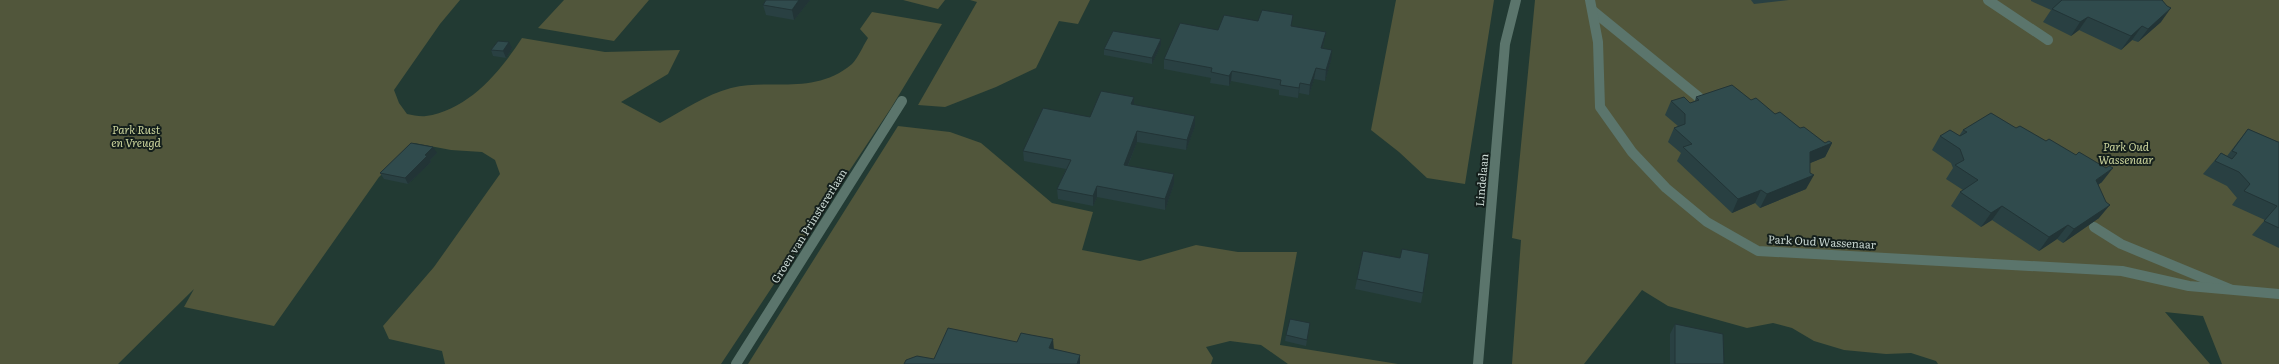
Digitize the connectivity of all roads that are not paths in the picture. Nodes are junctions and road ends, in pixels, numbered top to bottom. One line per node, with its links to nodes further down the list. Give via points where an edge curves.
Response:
1 (1516, 0): 12 (street, Lindelaan, via 1505,44)
2 (1590, 0): 4 (street, Park Oud Wassenaar)
3 (1988, 0): 5 (street)
4 (1592, 11): 6 (street); 9 (street, Park Oud Wassenaar, via 1598,42 1600,107 1632,152 1666,188 1707,222 1758,251 2122,271 2189,286)
5 (2048, 40)
6 (1701, 99)
7 (902, 101): 11 (street, Groen van Prinstererlaan)
8 (2094, 227): 9 (street, via 2122,244)
9 (2234, 290): 10 (street, Park Oud Wassenaar)
10 (2279, 294)
11 (736, 364)
12 (1478, 364)

